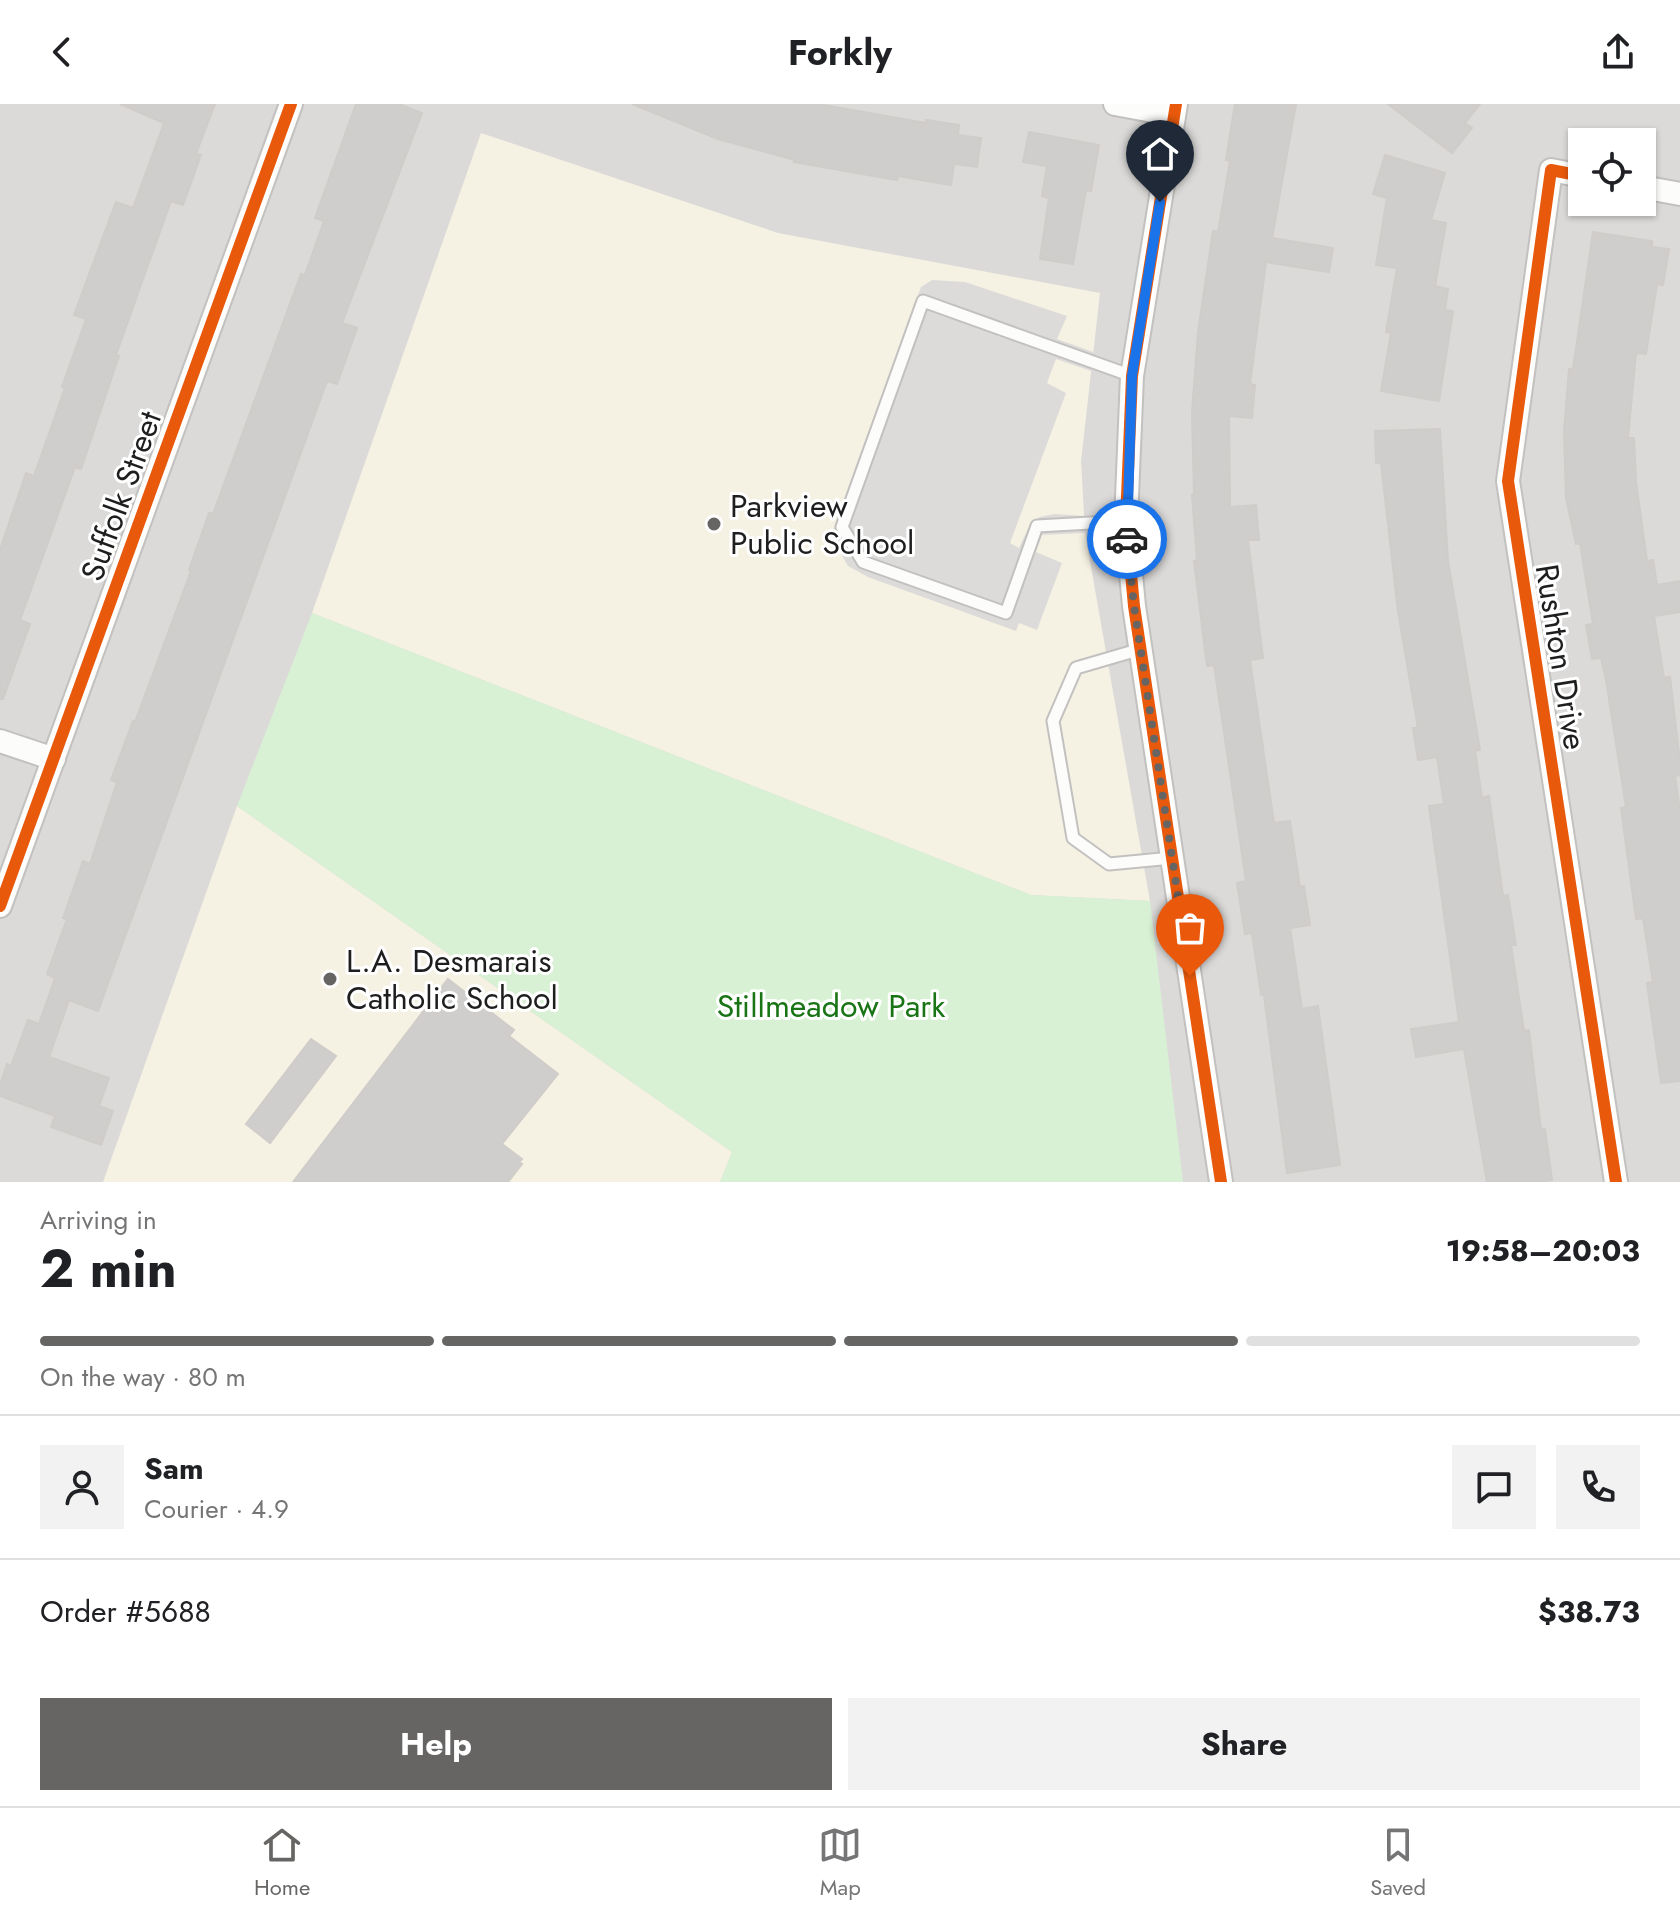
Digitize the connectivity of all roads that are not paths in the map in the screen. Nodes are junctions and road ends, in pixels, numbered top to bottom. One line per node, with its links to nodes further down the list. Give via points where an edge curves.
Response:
1 (291, 104): 11 (street, Suffolk Street)
2 (1115, 104): 3 (street)
3 (1175, 110): 7 (street)
4 (1568, 173): 15 (street, Rushton Drive, via 1551,170 1508,481)
5 (1656, 190): 6 (street)
6 (1680, 194)
7 (1132, 376): 8 (street); 8 (lane, via 923,301 842,527 863,562 1006,613 1037,526)
8 (1126, 521): 9 (street)
9 (1141, 649): 12 (street); 12 (lane, via 1076,668 1053,721 1073,838 1109,864)
10 (0, 741): 11 (street)
11 (54, 759): 13 (street, Suffolk Street)
12 (1172, 858): 14 (street)
13 (0, 906)
14 (1221, 1182)
15 (1616, 1182)

